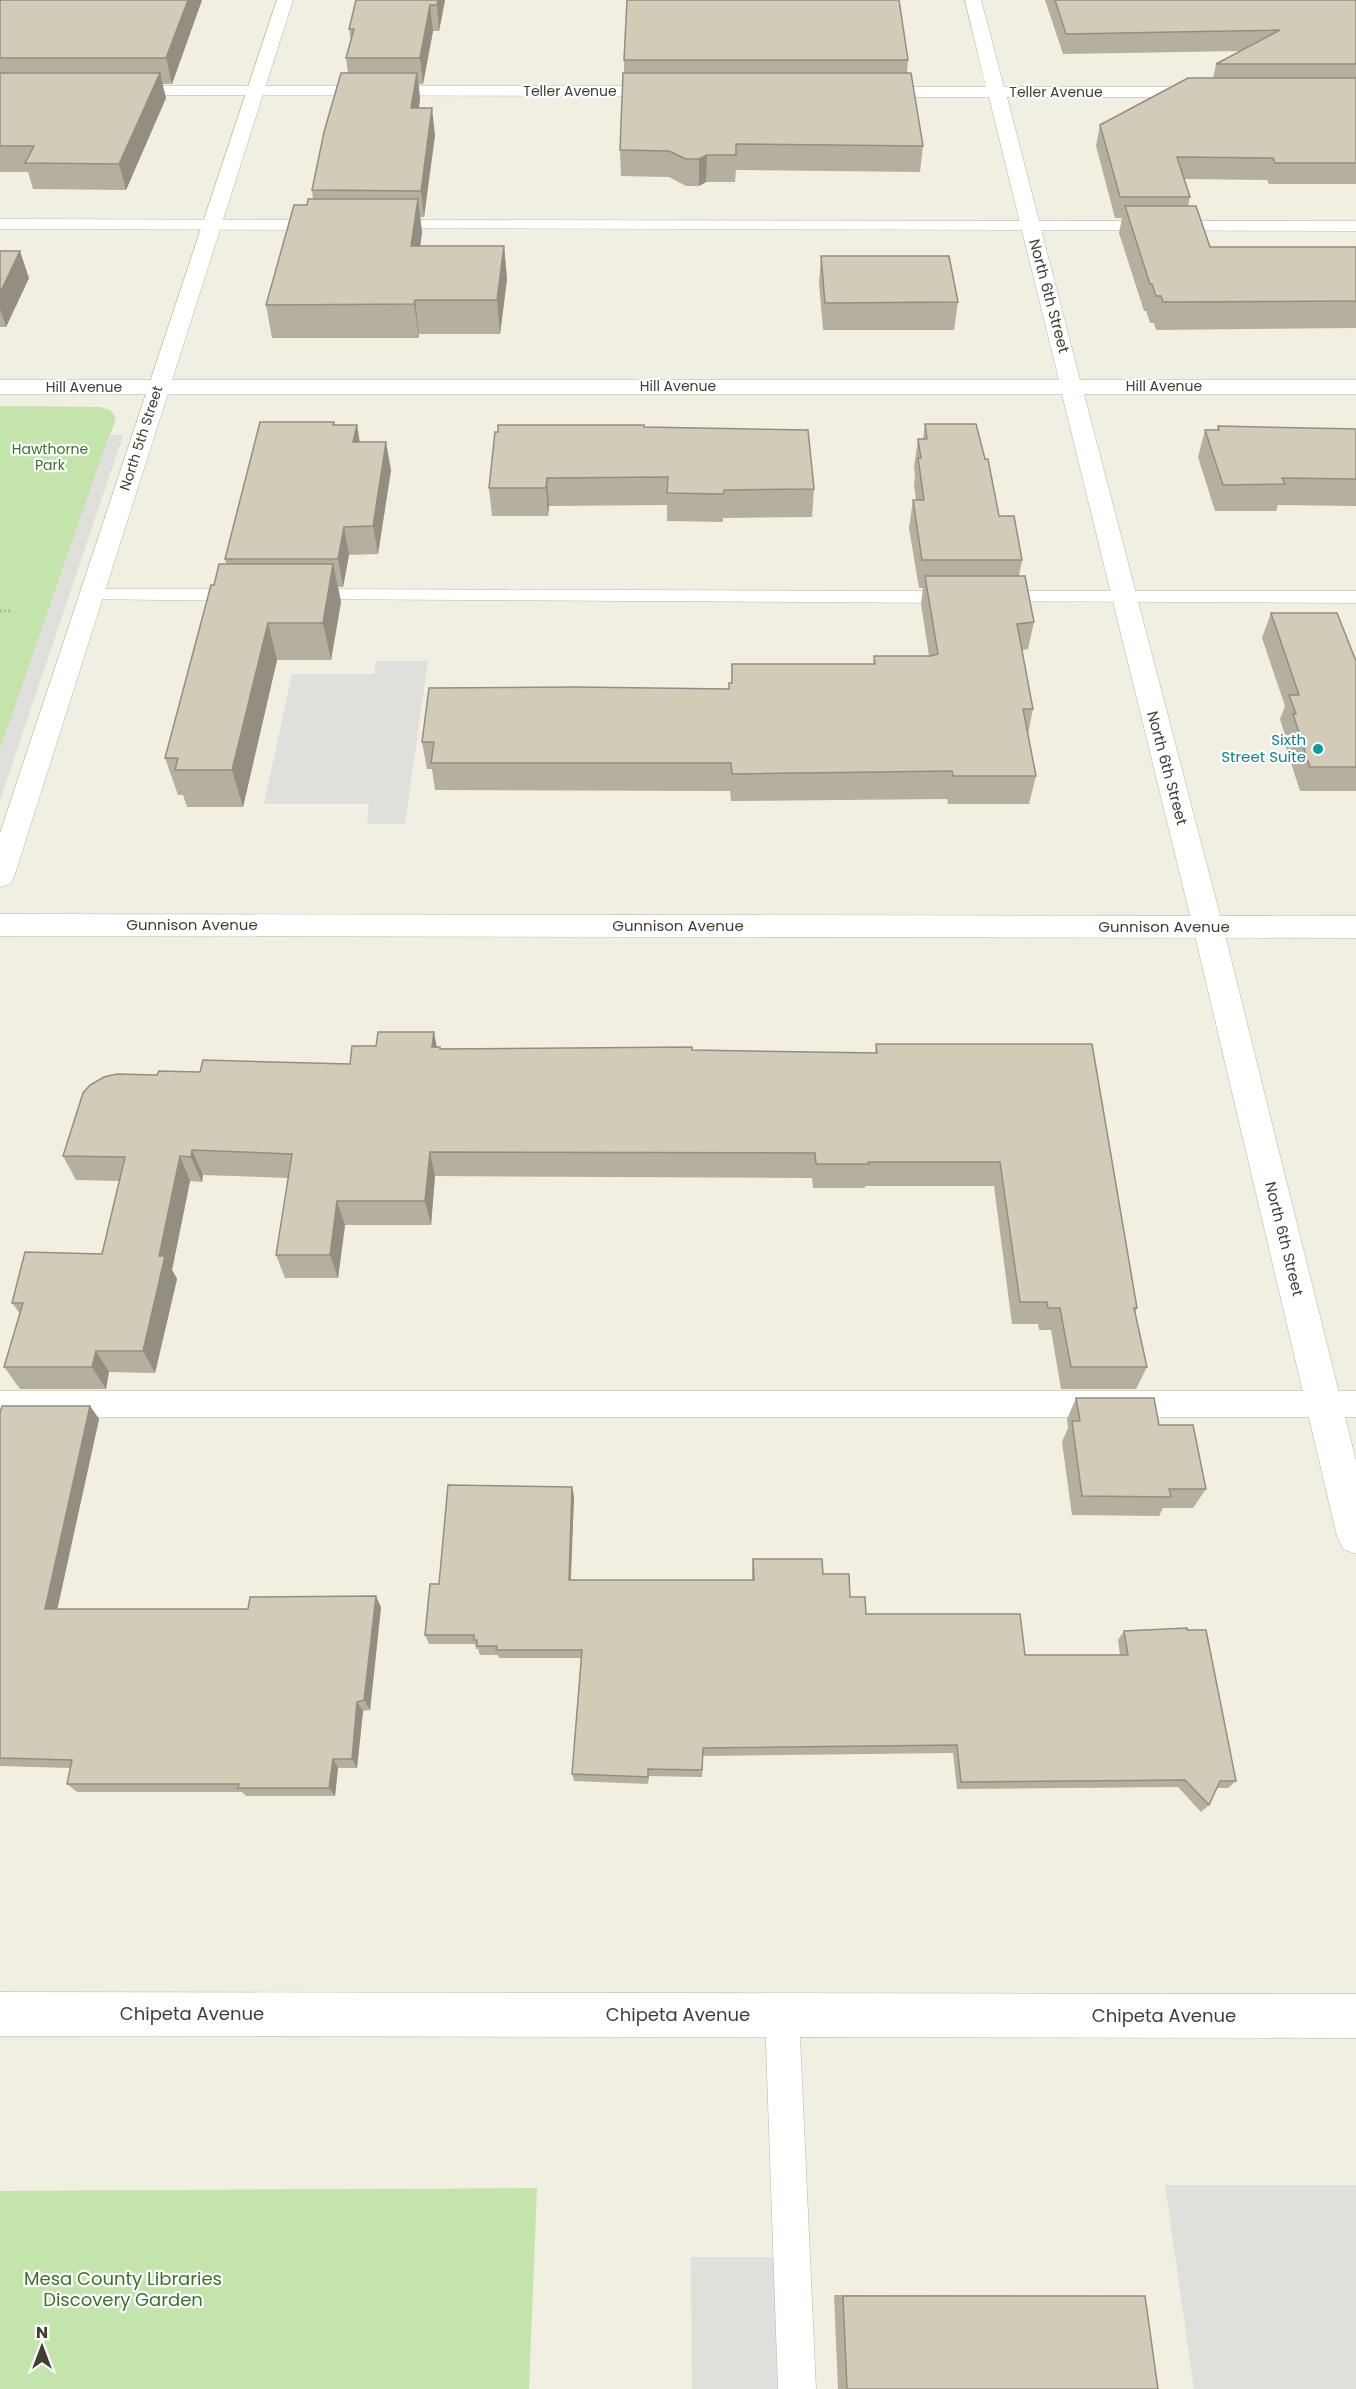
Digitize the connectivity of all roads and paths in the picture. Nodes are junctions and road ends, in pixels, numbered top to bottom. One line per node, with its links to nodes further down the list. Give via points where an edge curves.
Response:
1 (285, 0): 4 (street, North 5th Street)
2 (973, 0): 7 (street, North 6th Street)
3 (102, 91): 4 (street, Teller Avenue)
4 (255, 91): 5 (street, Teller Avenue); 10 (street, North 5th Street)
5 (687, 91)
6 (852, 92): 7 (street, Teller Avenue)
7 (995, 92): 8 (street, Teller Avenue); 14 (street, North 6th Street)
8 (1226, 92)
9 (0, 225): 10 (lane)
10 (210, 225): 11 (lane); 17 (street, North 5th Street)
11 (344, 225)
12 (368, 225): 14 (lane)
13 (1356, 226): 14 (lane)
14 (1030, 227): 15 (street, North 6th Street)
15 (1072, 386): 17 (street, Hill Avenue); 18 (street, Hill Avenue); 22 (street, North 6th Street)
16 (0, 387): 17 (street, Hill Avenue)
17 (158, 387): 19 (street, North 5th Street)
18 (1356, 387)
19 (91, 594): 20 (lane); 26 (street, North 5th Street)
20 (262, 595)
21 (286, 595): 22 (lane)
22 (1123, 597): 23 (lane); 28 (street, North 6th Street)
23 (1356, 597)
24 (0, 611): 25 (path)
25 (10, 611)
26 (0, 877)
27 (0, 925): 28 (street, Gunnison Avenue)
28 (1208, 927): 29 (street, Gunnison Avenue); 31 (street, North 6th Street)
29 (1356, 927)
30 (0, 1404): 31 (lane)
31 (1324, 1404): 32 (lane); 33 (street, North 6th Street)
32 (1356, 1404)
33 (1356, 1536)
34 (0, 2014): 35 (street, Chipeta Avenue)
35 (782, 2015): 36 (street, Chipeta Avenue); 37 (lane)
36 (1356, 2016)
37 (797, 2389)

